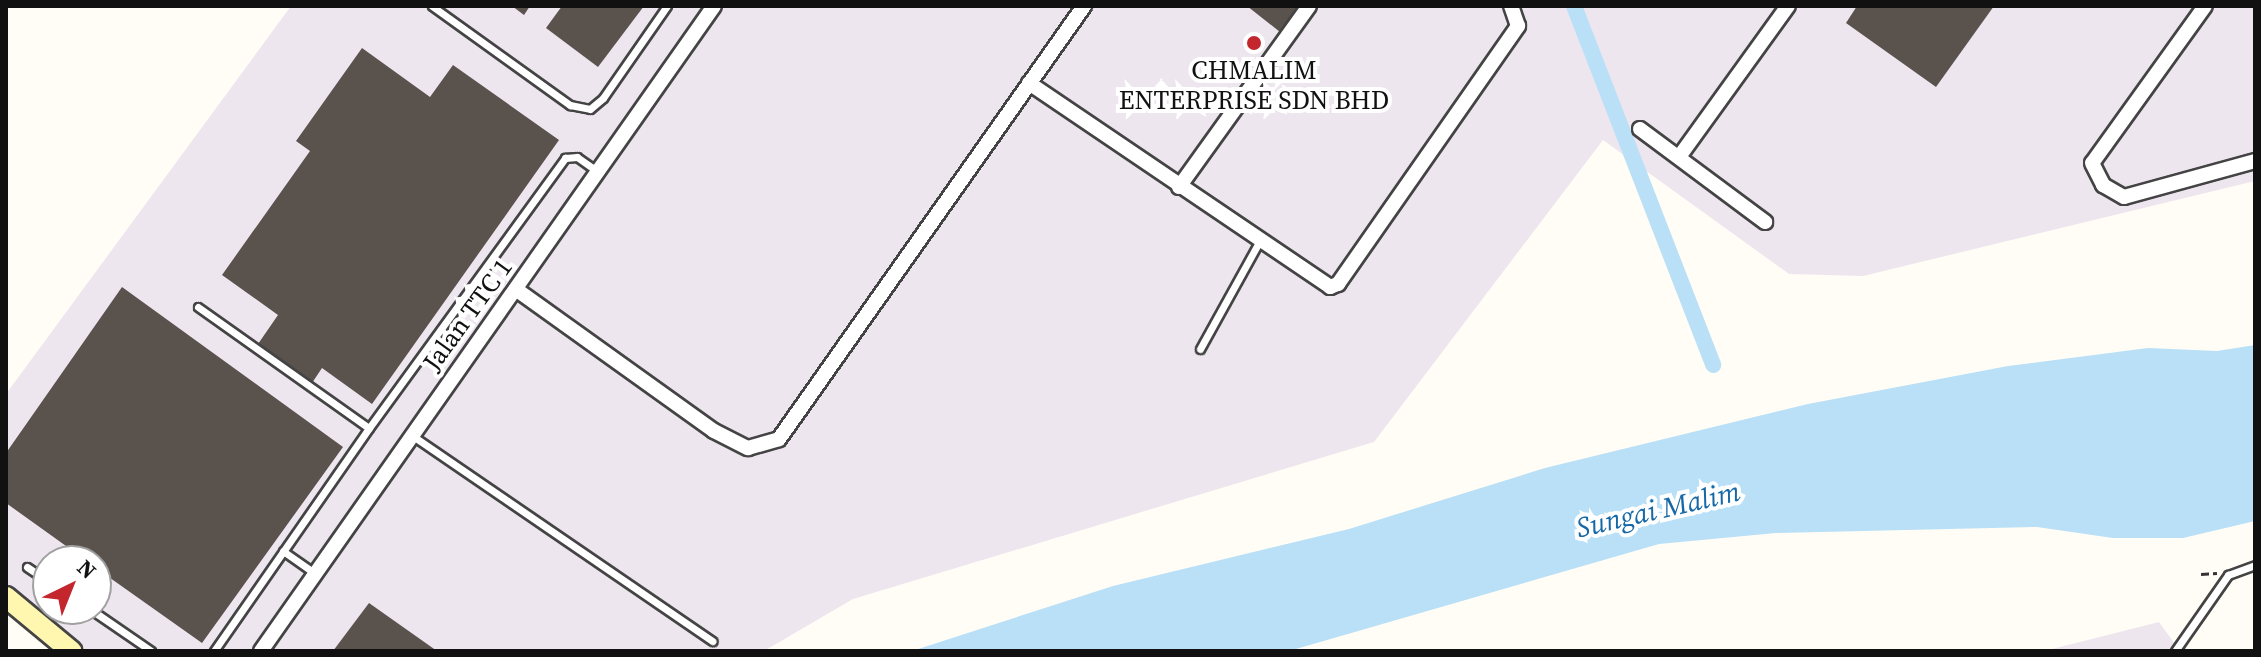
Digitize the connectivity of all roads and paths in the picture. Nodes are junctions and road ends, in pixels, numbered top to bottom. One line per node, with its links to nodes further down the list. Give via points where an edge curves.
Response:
1 (432, 6): 2 (lane, via 570,105 590,109)
2 (667, 6)
3 (714, 6): 13 (street, Jalan TTC 1)
4 (1084, 6): 9 (street)
5 (1309, 6): 14 (street)
6 (1511, 6): 16 (street, via 1518,26 1338,284 1319,283)
7 (1788, 6): 11 (street)
8 (2205, 6): 12 (street, via 2092,163 2097,177 2124,197)
9 (1029, 83): 14 (street); 17 (street, via 779,439 748,448 714,431)
10 (1640, 129): 11 (street)
11 (1679, 157): 15 (street)
12 (2255, 161)
13 (597, 171): 17 (street, Jalan TTC 1); 20 (lane, via 577,157 565,158)
14 (1179, 187): 16 (street)
15 (1765, 222)
16 (1259, 242): 19 (lane)
17 (517, 290): 21 (street, Jalan TTC 1)
18 (198, 307): 20 (lane)
19 (1200, 349)
20 (369, 428): 22 (lane)
21 (411, 435): 26 (street, Jalan TTC 1); 29 (lane)
22 (283, 551): 26 (lane); 32 (lane)
23 (2255, 565): 34 (lane, via 2228,575)
24 (27, 567): 25 (lane)
25 (32, 570)
26 (315, 573): 33 (street, Jalan TTC 1)
27 (6, 597): 30 (main road)
28 (112, 624): 31 (lane)
29 (712, 641)
30 (71, 651)
31 (151, 651)
32 (214, 651)
33 (261, 651)
34 (2175, 651)

